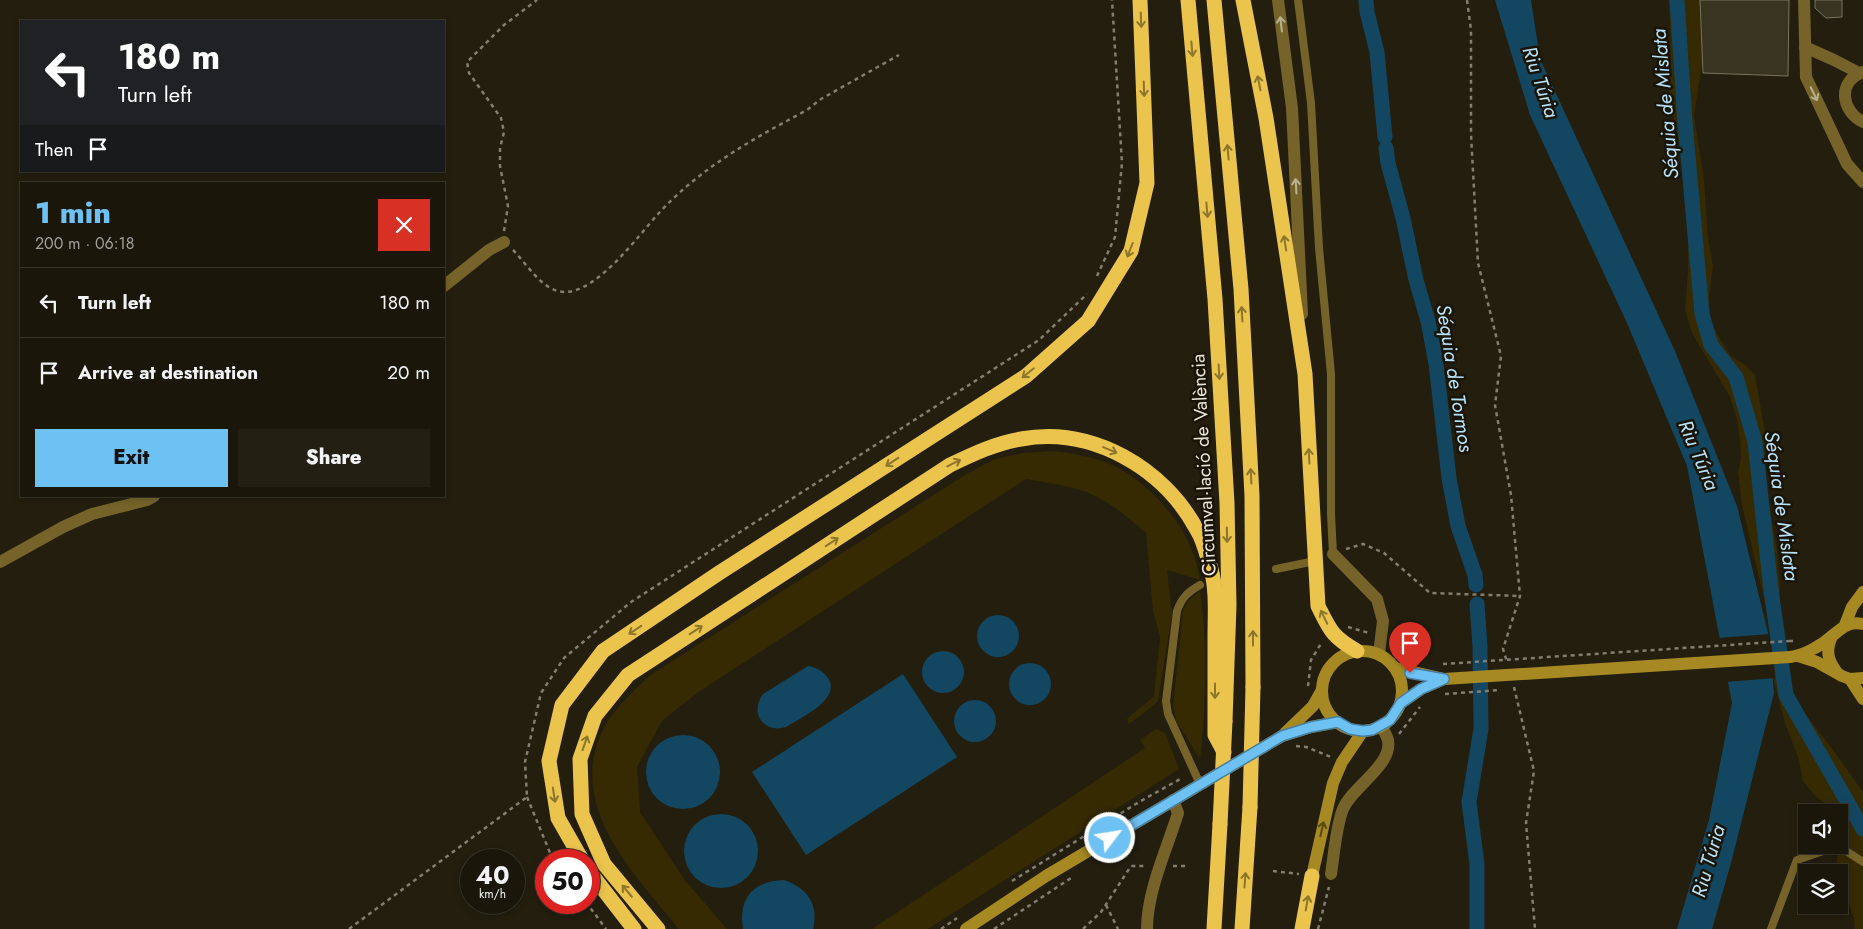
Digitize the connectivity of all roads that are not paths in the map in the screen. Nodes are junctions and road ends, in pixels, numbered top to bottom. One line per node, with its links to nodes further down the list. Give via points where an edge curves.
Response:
1 (1140, 0): 42 (highway, one-way to 42, via 1147,183 1131,251 1088,321 1026,376 603,651 562,706 549,761 558,818)
2 (1188, 0): 35 (highway, Circumval·lació de València, one-way to 35, via 1215,300 1227,503 1229,605)
3 (1214, 0): 52 (highway, one-way to 3, bridge, via 1253,687 1252,496 1242,309)
4 (1243, 0): 14 (highway, one-way to 4, via 1266,118)
5 (1278, 0): 14 (street, one-way to 5, via 1292,108)
6 (1298, 0): 16 (lane, via 1311,102 1330,374)
7 (1804, 0): 8 (street)
8 (1805, 47): 9 (street); 11 (street, one-way to 11, via 1806,77 1847,164)
9 (1861, 73): 10 (street, via 1852,78 1845,95 1850,112)
10 (1863, 122)
11 (1863, 182)
12 (504, 242): 13 (street)
13 (445, 285)
14 (1305, 374): 17 (highway, one-way to 14)
15 (152, 497): 18 (street, via 92,514)
16 (1333, 554): 26 (street, via 1377,599 1383,621)
17 (1315, 561): 19 (lane); 25 (highway, one-way to 17, via 1331,632 1318,606)
18 (0, 562)
19 (1276, 569)
20 (1200, 585): 40 (lane, via 1187,592 1177,611 1166,701 1168,714)
21 (1863, 592): 23 (main road)
22 (1863, 624): 23 (main road)
23 (1845, 625): 24 (main road)
24 (1832, 636): 27 (main road); 29 (main road, via 1828,654)
25 (1357, 651): 26 (main road); 32 (main road, via 1336,660 1329,668)
26 (1378, 654): 28 (main road)
27 (1794, 656): 29 (main road); 30 (main road, bridge)
28 (1396, 668): 30 (main road); 34 (main road, via 1401,679)
29 (1836, 671): 31 (main road)
30 (1444, 679): 34 (main road)
31 (1857, 679): 33 (main road)
32 (1322, 690): 36 (main road, via 1324,702); 39 (main road, via 1313,706)
33 (1863, 699)
34 (1401, 703): 37 (main road)
35 (1220, 720): 48 (highway, one-way to 35, via 604,864 582,814 580,759 595,716 628,675 950,465 991,446 1022,438 1062,437 1109,448 1144,468 1176,496 1198,531 1212,571); 51 (highway, Circumval·lació de València, bridge, via 1224,752)
36 (1338, 722): 38 (main road, via 1350,729); 39 (main road)
37 (1382, 726): 38 (main road); 44 (street, via 1388,740 1387,754 1346,801)
38 (1363, 731): 45 (main road, one-way to 38, via 1333,783 1342,762)
39 (1282, 736): 40 (main road)
40 (1200, 784): 41 (main road)
41 (1173, 800): 49 (main road, via 1046,876); 50 (street, via 1178,813 1150,899)
42 (576, 849)
43 (1863, 862): 54 (lane, via 1843,849 1832,848 1797,860)
44 (1331, 874)
45 (1312, 876): 53 (highway, one-way to 45)
46 (600, 885): 47 (highway)
47 (634, 929)
48 (658, 929)
49 (966, 929)
50 (1147, 929)
51 (1214, 929)
52 (1242, 929)
53 (1302, 929)
54 (1772, 929)

